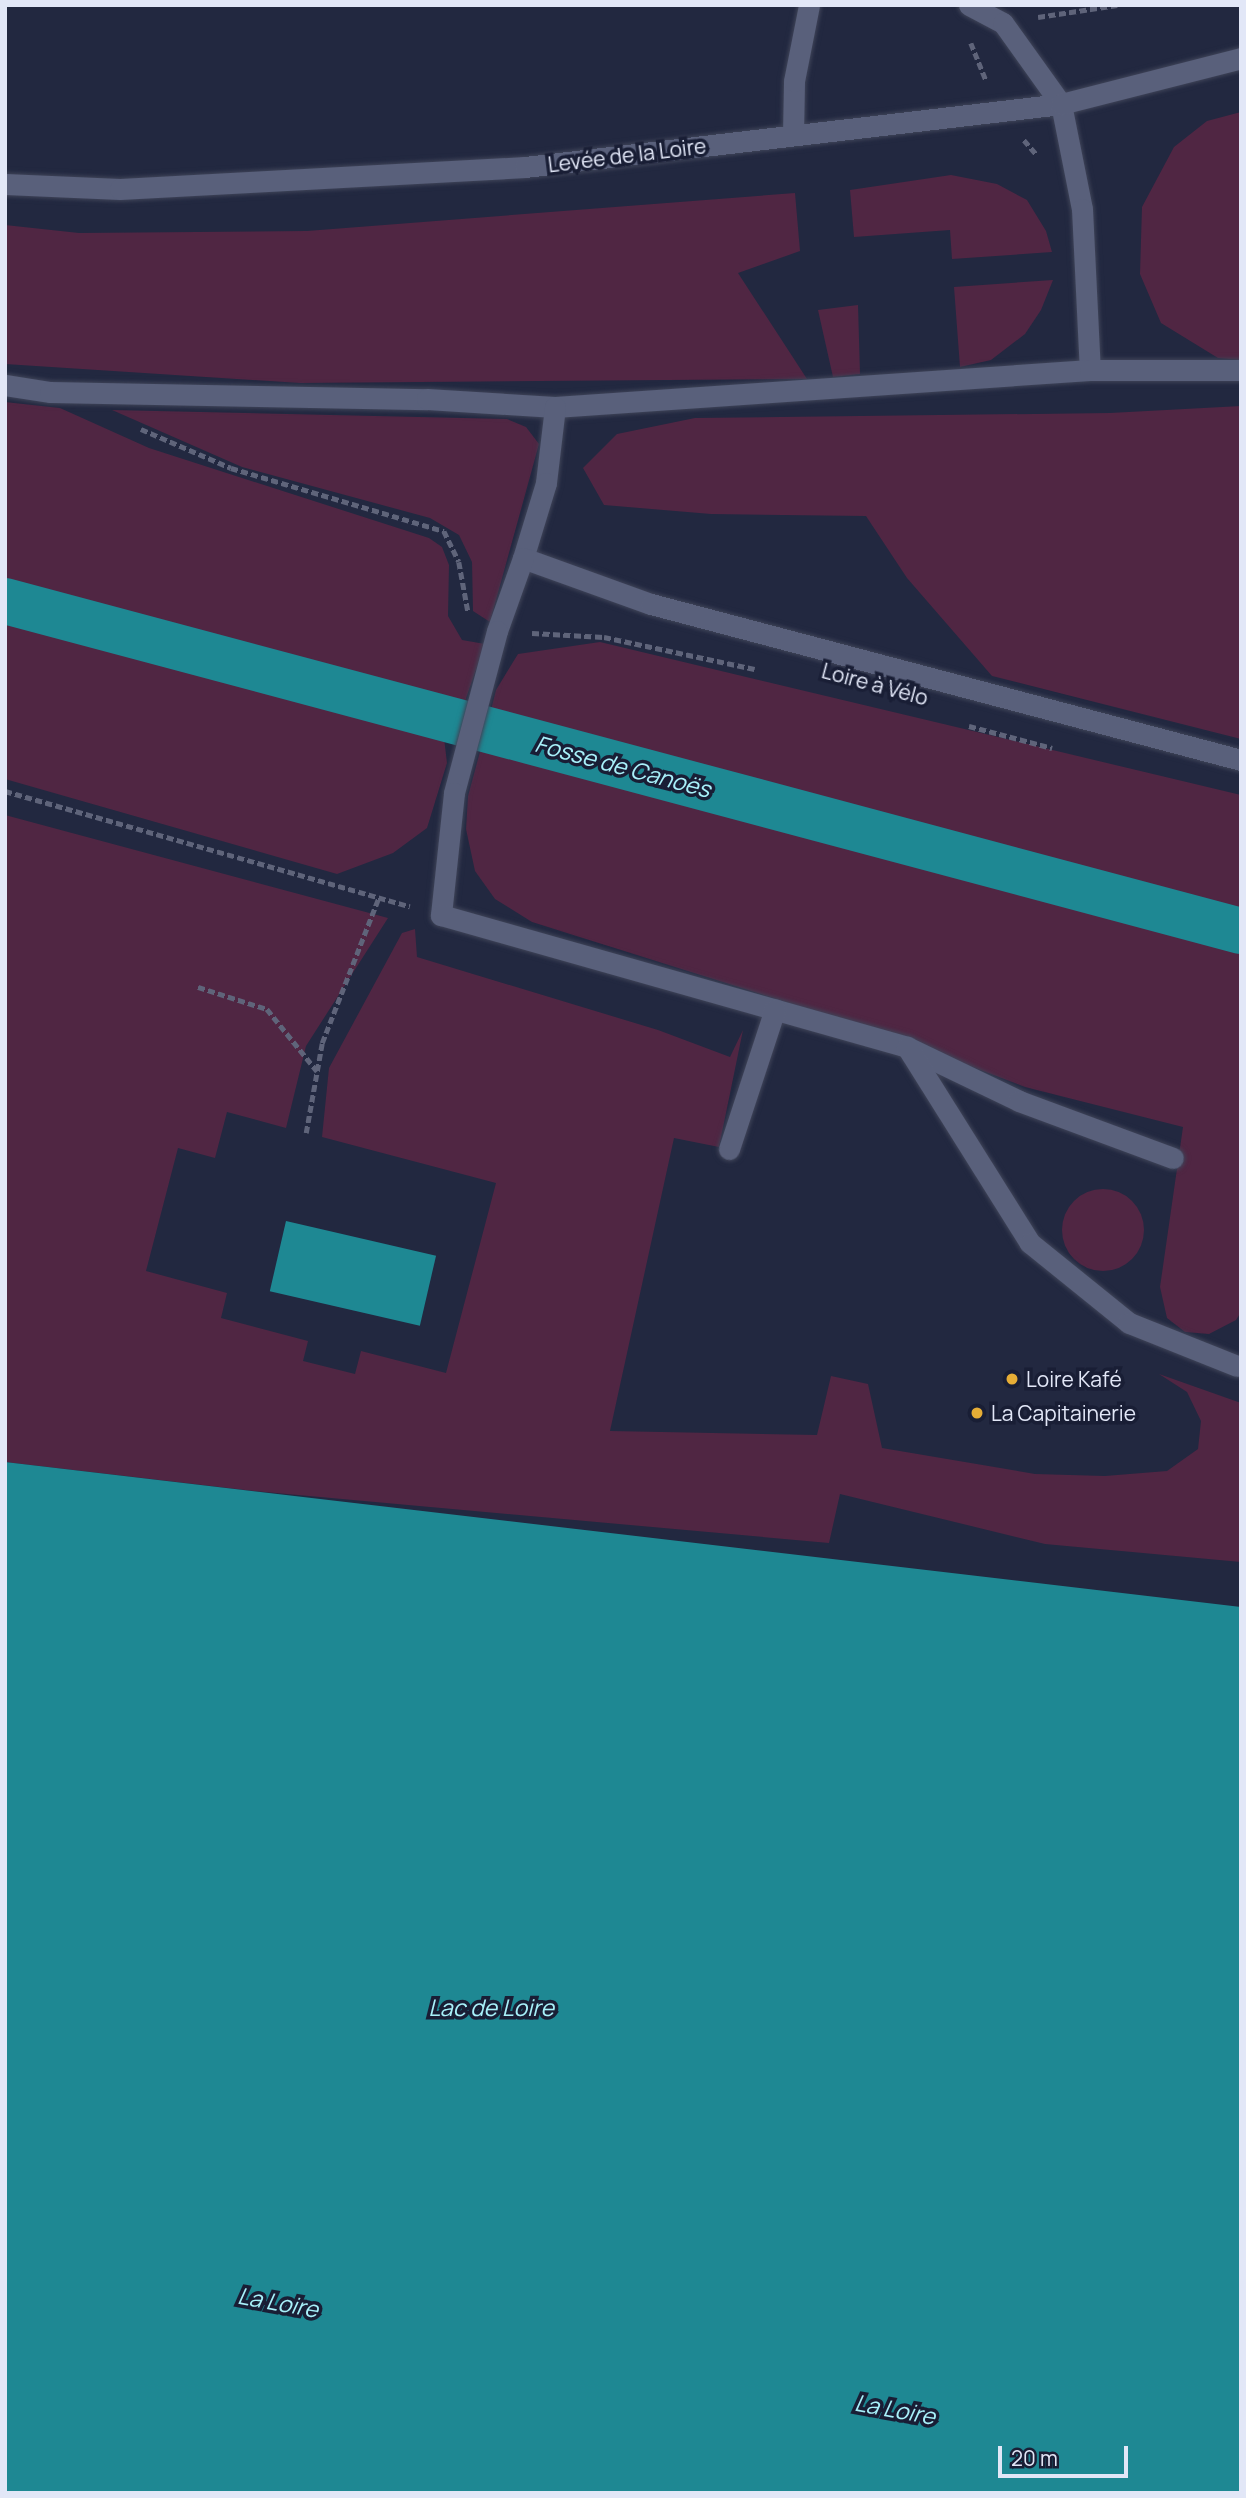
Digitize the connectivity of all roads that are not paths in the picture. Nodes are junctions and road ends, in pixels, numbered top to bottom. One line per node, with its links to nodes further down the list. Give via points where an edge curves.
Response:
1 (809, 5): 5 (main road, via 794,81)
2 (969, 5): 4 (main road, via 1003,23)
3 (1241, 58): 4 (main road, Levée de la Loire)
4 (1061, 104): 5 (main road, Levée de la Loire); 8 (main road, via 1082,209)
5 (793, 135): 6 (main road, Levée de la Loire, via 525,167 120,188)
6 (5, 184)
7 (1241, 369): 8 (main road)
8 (1090, 370): 10 (main road)
9 (5, 386): 10 (main road, via 50,392 427,399)
10 (555, 407): 11 (main road, via 546,483)
11 (523, 558): 12 (main road, via 651,604); 13 (main road, via 497,631 454,793 441,915)
12 (1241, 760)
13 (775, 1009): 14 (main road); 15 (main road)
14 (907, 1047): 16 (main road, via 1019,1101); 17 (main road, via 1030,1243 1129,1322)
15 (729, 1150)
16 (1173, 1158)
17 (1237, 1366)

